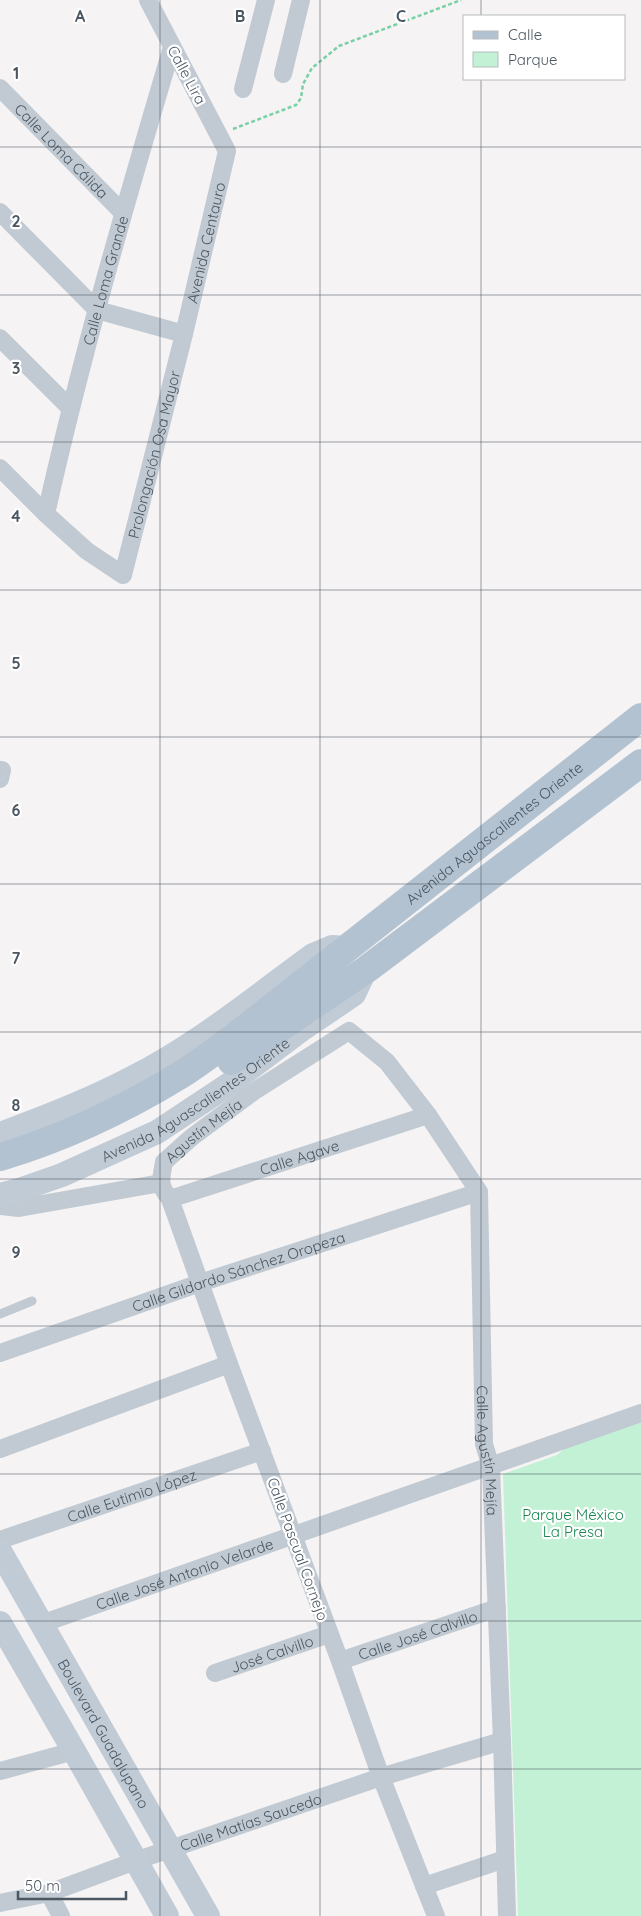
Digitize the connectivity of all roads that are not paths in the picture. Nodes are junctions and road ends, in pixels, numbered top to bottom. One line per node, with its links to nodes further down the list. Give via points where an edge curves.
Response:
1 (148, 0): 4 (street, Calle Lira)
2 (266, 0): 7 (street)
3 (301, 0): 5 (street)
4 (172, 47): 8 (street, Calle Lira); 10 (street, Calle Loma Grande)
5 (283, 74)
6 (0, 88): 10 (street, Calle Loma Cálida)
7 (243, 90)
8 (227, 150): 12 (street, Avenida Centauro)
9 (0, 212): 11 (street)
10 (123, 213): 11 (street, Calle Loma Grande)
11 (97, 310): 12 (street); 14 (street, Calle Loma Grande)
12 (184, 334): 16 (street, Prolongación Osa Mayor, via 122,575 87,551)
13 (0, 338): 14 (street)
14 (70, 408): 16 (street, Calle Loma Grande)
15 (0, 468): 16 (street)
16 (46, 514)
17 (641, 717): 19 (main road, Avenida Aguascalientes Oriente)
18 (641, 763): 20 (main road, Avenida Aguascalientes Oriente)
19 (347, 948): 22 (main road, via 332,947 313,955 204,1034 131,1079 74,1106); 23 (main road, Avenida Aguascalientes Oriente, via 182,1074 124,1107 70,1132)
20 (367, 969): 24 (main road, Avenida Aguascalientes Oriente, via 183,1094 76,1148); 27 (main road, Avenida Aguascalientes Oriente, via 354,994 157,1132 62,1174)
21 (428, 1115): 25 (street, Agustín Mejía, via 387,1062 349,1031 253,1092 192,1137 164,1162); 26 (street); 28 (street, Calle Agave)
22 (0, 1134)
23 (0, 1157)
24 (0, 1174)
25 (161, 1183): 28 (street, Calle Pascual Cornejo); 29 (street, Agustín Mejía, via 19,1208)
26 (479, 1192): 30 (street, Calle Gildardo Sánchez Oropeza); 38 (street, Calle Agustín Mejía, via 484,1444)
27 (0, 1195)
28 (170, 1198): 30 (street, Calle Pascual Cornejo)
29 (0, 1206)
30 (200, 1283): 33 (street, Calle Gildardo Sánchez Oropeza); 34 (street, Calle Pascual Cornejo)
31 (32, 1301): 32 (lane)
32 (0, 1314)
33 (0, 1353)
34 (229, 1364): 36 (street); 37 (street, Calle Pascual Cornejo)
35 (641, 1413): 38 (street, Calle José Antonio Velarde)
36 (0, 1449)
37 (262, 1451): 39 (street, Calle Pascual Cornejo); 40 (street, Calle Eutimio López)
38 (490, 1467): 39 (street, Calle José Antonio Velarde); 42 (street, Calle Agustín Mejía)
39 (293, 1536): 43 (street, Calle José Antonio Velarde); 45 (street, Calle Pascual Cornejo)
40 (0, 1540)
41 (0, 1552): 43 (main road, Boulevard Guadalupano)
42 (497, 1608): 46 (street, Calle José Calvillo); 48 (street, Calle Agustín Mejía)
43 (41, 1624): 52 (main road, Boulevard Guadalupano)
44 (3, 1634): 49 (main road)
45 (329, 1634): 46 (street, Calle Pascual Cornejo); 47 (street, José Calvillo)
46 (340, 1661): 51 (street, Calle Pascual Cornejo)
47 (215, 1673)
48 (502, 1742): 51 (street, Calle Matías Saucedo); 53 (street, Calle Agustín Mejía)
49 (74, 1751): 50 (street); 54 (main road)
50 (0, 1771)
51 (381, 1777): 52 (street, Calle Matías Saucedo); 55 (street, Calle Pascual Cornejo)
52 (170, 1849): 54 (street, Calle Matías Saucedo); 62 (main road, Boulevard Guadalupano)
53 (505, 1859): 55 (street); 64 (street, Calle Agustín Mejía)
54 (135, 1861): 56 (street, Calle Matías Saucedo); 61 (main road)
55 (424, 1886): 63 (street, Calle Pascual Cornejo)
56 (49, 1893): 57 (street, Calle Matías Saucedo); 60 (street)
57 (0, 1903)
58 (0, 1907): 59 (street)
59 (4, 1916)
60 (61, 1916)
61 (167, 1916)
62 (208, 1916)
63 (436, 1916)
64 (507, 1916)

